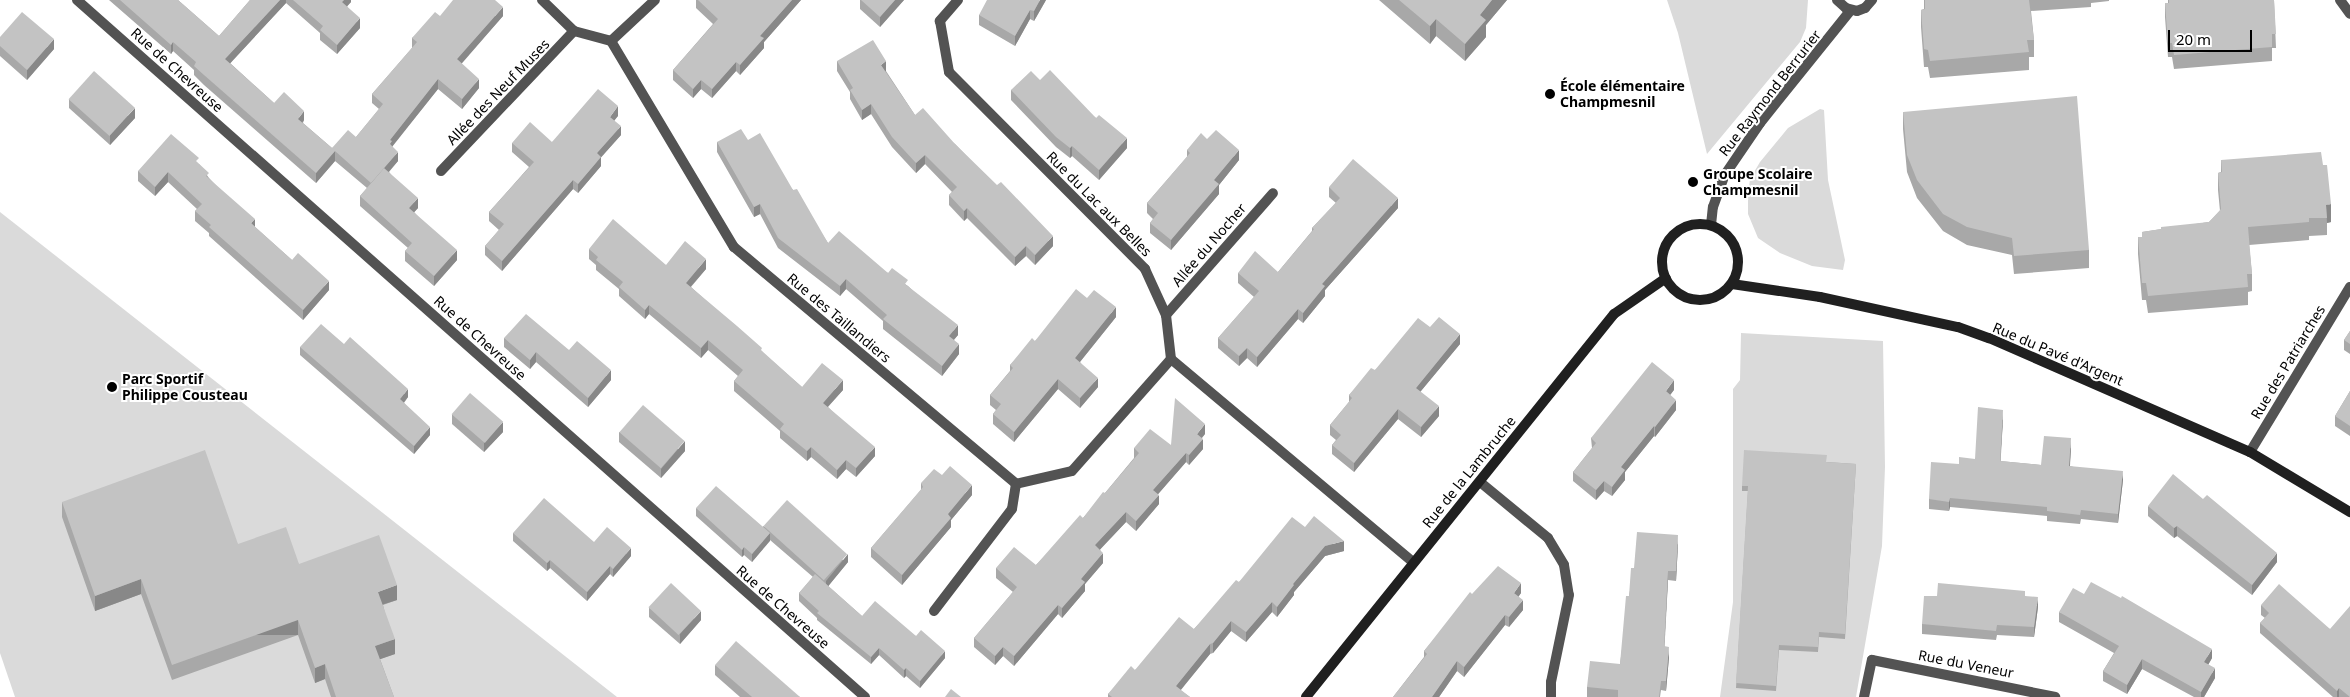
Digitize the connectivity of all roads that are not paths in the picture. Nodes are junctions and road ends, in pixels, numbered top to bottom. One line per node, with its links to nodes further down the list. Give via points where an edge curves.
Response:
1 (77, 0): 26 (street, Rue de Chevreuse)
2 (542, 0): 10 (street)
3 (655, 0): 11 (street)
4 (958, 0): 18 (street, Rue du Lac aux Belles, via 940,21 949,72 1145,269)
5 (1837, 0): 8 (street)
6 (1872, 0): 8 (street, via 1865,8)
7 (2340, 0): 9 (street)
8 (1852, 10): 14 (street, Rue Raymond Berrurier, via 1760,123 1724,176)
9 (2350, 14)
10 (574, 31): 11 (street); 12 (street, Allée des Neuf Muses)
11 (611, 41): 22 (street, Rue des Taillandiers, via 734,247)
12 (441, 171)
13 (1273, 193): 18 (street, Allée du Nocher)
14 (1710, 225): 15 (street, via 1686,227 1668,242 1662,266); 16 (street, via 1722,230 1736,249 1737,273)
15 (1666, 278): 16 (street, via 1684,297 1697,300 1711,299); 21 (street, Rue de la Lambruche, via 1614,314)
16 (1732, 284): 20 (street, Rue du Pavé d'Argent, via 1820,297 1958,328 1988,338)
17 (2350, 287): 20 (street, Rue des Patriarches)
18 (1166, 315): 19 (street, Rue du Lac aux Belles)
19 (1171, 359): 22 (street, via 1072,471); 24 (street)
20 (2250, 452): 23 (street, Rue du Pavé d'Argent)
21 (1480, 482): 24 (street, Rue de la Lambruche); 28 (street, via 1548,538 1564,565 1569,595 1551,682)
22 (1016, 484): 25 (street, via 1012,509)
23 (2350, 512)
24 (1413, 562): 27 (street, Rue de la Lambruche)
25 (934, 611)
26 (865, 697)
27 (1306, 697)
28 (1551, 697)
29 (1864, 697): 30 (street, Rue du Veneur, via 1872,660)
30 (2055, 697)

